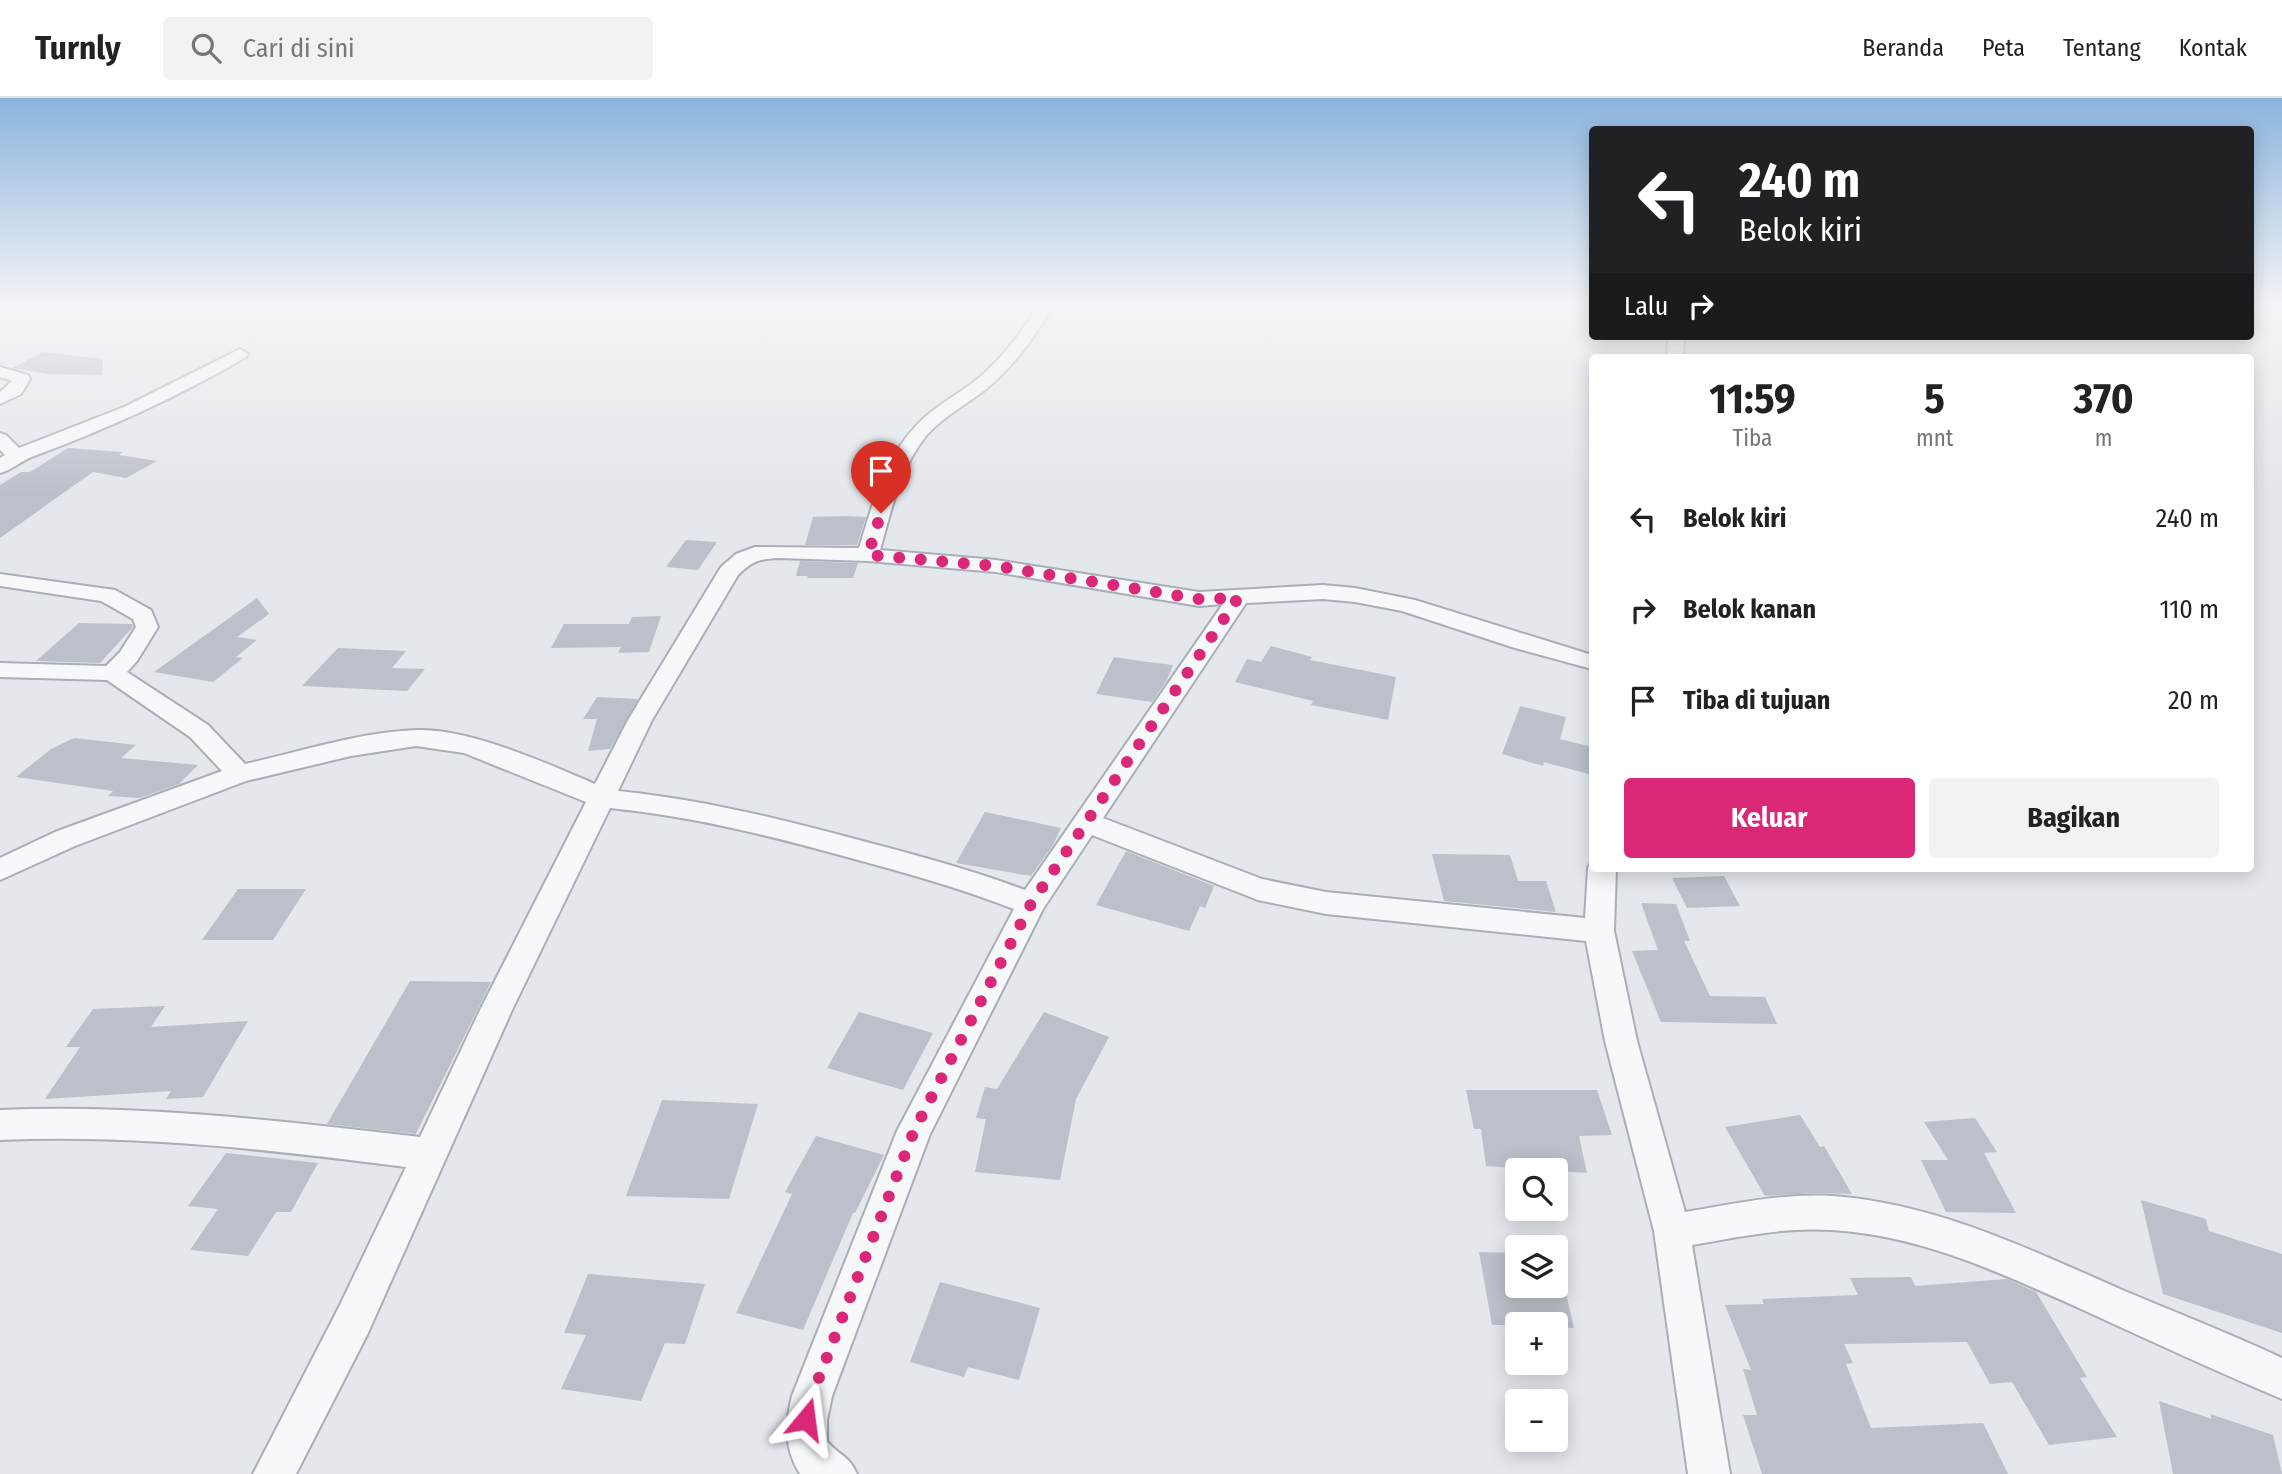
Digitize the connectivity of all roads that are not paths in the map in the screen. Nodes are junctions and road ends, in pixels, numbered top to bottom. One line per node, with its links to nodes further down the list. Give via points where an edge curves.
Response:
1 (220, 366): 6 (street, via 115,418)
2 (999, 366): 8 (street, via 911,444 887,492)
3 (0, 372): 4 (street, via 22,379)
4 (0, 400)
5 (0, 439): 6 (street)
6 (16, 456): 7 (street)
7 (0, 467)
8 (868, 555): 10 (street, via 996,566 1199,599); 15 (street, via 767,552 735,564 640,720)
9 (0, 579): 13 (street, via 107,595 143,615 147,627 141,640)
10 (1238, 598): 11 (street, via 1323,592 1376,598); 16 (street)
11 (1589, 661)
12 (0, 670): 13 (street)
13 (112, 673): 14 (street, via 199,732)
14 (240, 774): 15 (street, via 384,741 439,739 470,746); 17 (street, via 65,839)
15 (601, 798): 19 (street, via 749,820 965,879); 22 (street)
16 (1086, 821): 19 (street); 20 (street, via 1258,889 1326,903)
17 (0, 870)
18 (1602, 872): 20 (street)
19 (1031, 904): 26 (street, via 914,1131 812,1396 806,1442 813,1460)
20 (1599, 931): 23 (street, via 1621,1041)
21 (0, 1125): 22 (street, via 152,1125)
22 (430, 1154): 25 (street, via 353,1321)
23 (1672, 1231): 24 (street, via 1829,1212 1940,1231 2008,1256); 27 (street)
24 (2282, 1379)
25 (274, 1474)
26 (836, 1474)
27 (1709, 1474)

